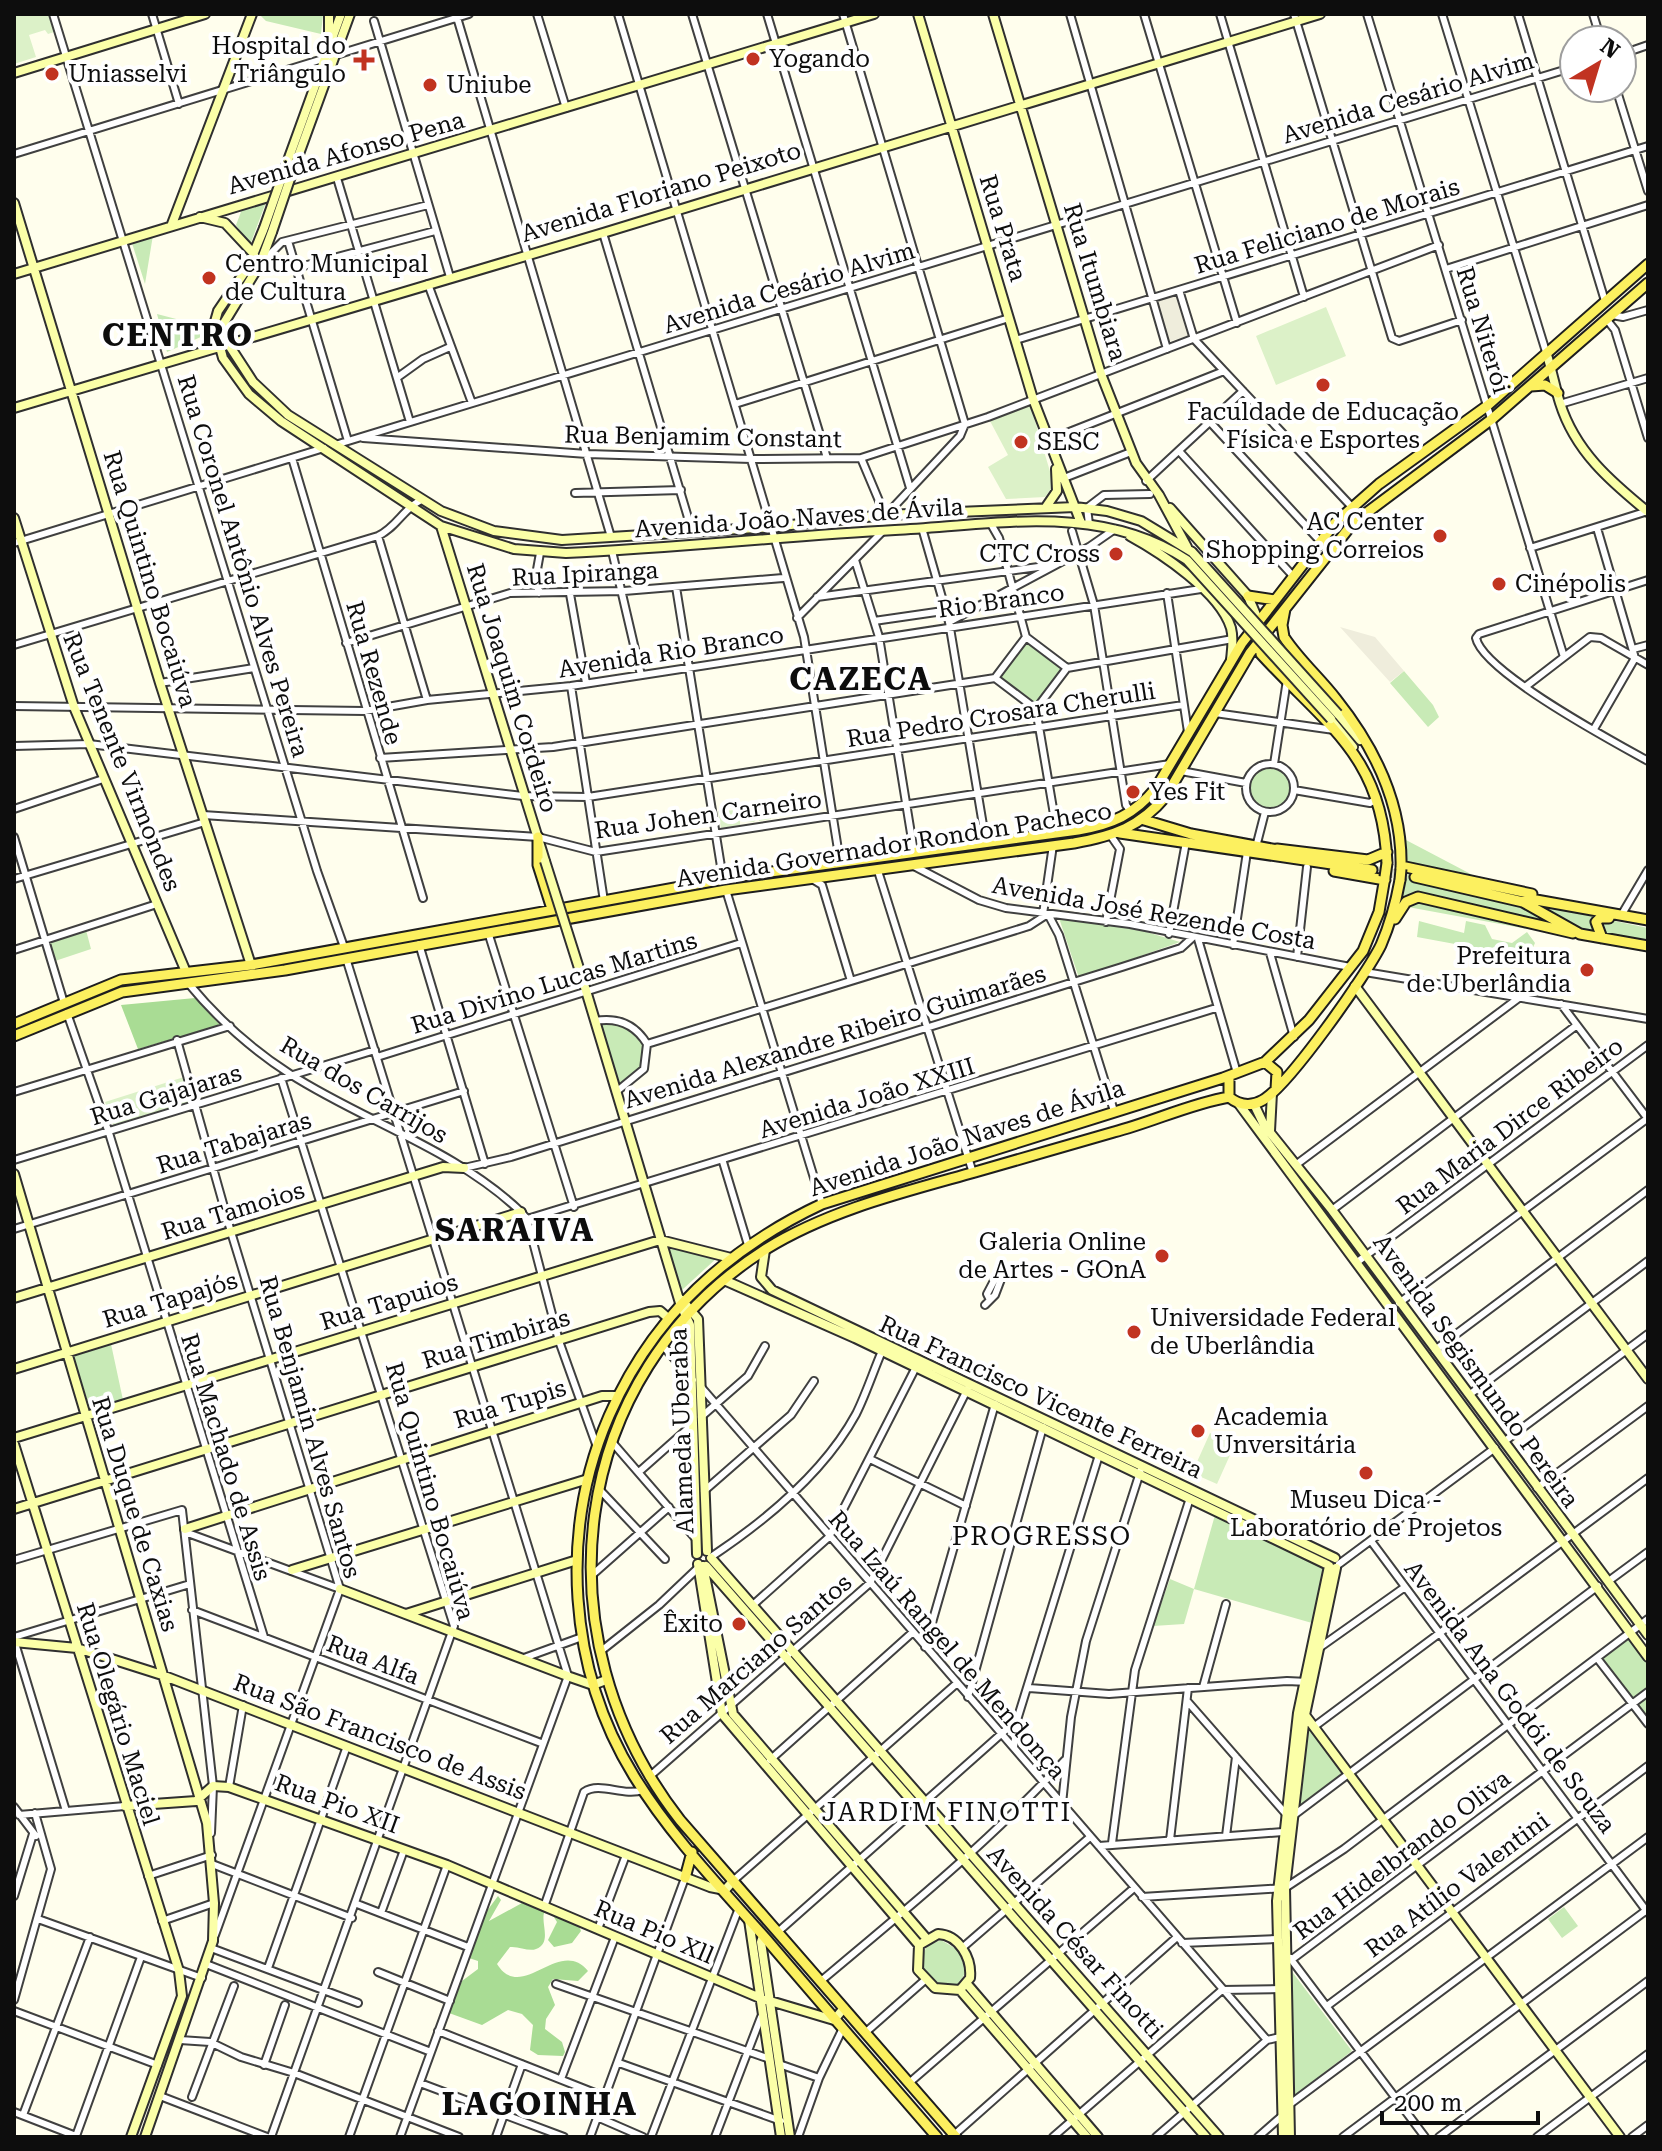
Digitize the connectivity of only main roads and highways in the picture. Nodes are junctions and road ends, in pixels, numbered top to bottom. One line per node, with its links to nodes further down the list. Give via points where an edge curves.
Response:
1 (1648, 264): 6 (main road, Avenida Governador Rondon Pacheco, via 1487,406 1351,506)
2 (1648, 283): 3 (main road, Avenida Governador Rondon Pacheco)
3 (1531, 386): 4 (main road, via 1545,385); 7 (main road, Avenida Governador Rondon Pacheco, via 1363,514)
4 (1559, 398)
5 (1248, 596): 6 (main road)
6 (1275, 600): 8 (main road, Avenida Governador Rondon Pacheco)
7 (1286, 605): 10 (main road, Avenida Governador Rondon Pacheco); 11 (main road, Avenida João Naves de Ávila, via 1282,631)
8 (1267, 610): 9 (main road, Avenida Governador Rondon Pacheco); 10 (main road)
9 (1259, 622): 10 (main road); 15 (main road, Avenida Governador Rondon Pacheco, via 1156,788)
10 (1257, 643): 12 (main road); 13 (main road, Avenida Governador Rondon Pacheco)
11 (1300, 657): 14 (main road, via 1286,662); 22 (main road, Avenida João Naves de Ávila, via 1355,725 1389,788 1399,821)
12 (1266, 660): 13 (main road); 14 (main road, Avenida João Naves de Ávila)
13 (1241, 667): 16 (main road, Avenida Governador Rondon Pacheco, via 1166,796)
14 (1284, 678): 20 (main road, Avenida João Naves de Ávila, via 1357,756 1384,815)
15 (1129, 810): 16 (main road); 24 (main road, Avenida Governador Rondon Pacheco, via 1093,827 723,879)
16 (1143, 820): 17 (main road, Avenida Governador Rondon Pacheco); 19 (main road)
17 (1116, 834): 19 (main road); 34 (main road, Avenida Governador Rondon Pacheco, via 726,890 118,993)
18 (538, 837): 24 (main road, via 538,865)
19 (1257, 850): 20 (main road, via 1368,860); 21 (main road); 23 (main road, via 1307,867)
20 (1387, 852): 23 (main road, Avenida João Naves de Ávila, bridge)
21 (1373, 868)
22 (1401, 868): 25 (main road); 27 (main road, Avenida João Naves de Ávila, bridge)
23 (1385, 879): 31 (main road, Avenida João Naves de Ávila, via 1370,936)
24 (552, 909): 33 (main road, Avenida Governador Rondon Pacheco, via 251,965 117,981)
25 (1593, 911): 26 (main road); 28 (main road, via 1415,875 1523,902)
26 (1648, 922): 29 (main road, via 1600,918 1595,926)
27 (1388, 928): 28 (main road, via 1406,902 1418,897); 32 (main road, Avenida João Naves de Ávila)
28 (1580, 934): 29 (main road)
29 (1602, 938): 30 (main road)
30 (1648, 946)
31 (1349, 969): 32 (main road); 35 (main road, Avenida João Naves de Ávila, via 1294,1037)
32 (1355, 986): 37 (main road, Avenida João Naves de Ávila)
33 (14, 1024)
34 (14, 1036)
35 (1265, 1062): 36 (main road); 37 (main road, via 1277,1072)
36 (1233, 1075): 38 (main road); 39 (main road, Avenida João Naves de Ávila)
37 (1274, 1091): 38 (main road, via 1254,1104 1239,1104)
38 (1229, 1097): 40 (main road, Avenida João Naves de Ávila)
39 (949, 1164): 40 (main road); 41 (main road, Avenida João Naves de Ávila, via 822,1204 731,1258 681,1301 641,1354 597,1447 579,1522 577,1560 582,1637 593,1685 621,1753)
40 (949, 1179): 43 (main road, Avenida João Naves de Ávila, via 832,1216 765,1250 690,1313 662,1346 612,1442 591,1534 590,1577 598,1653 630,1742 649,1777 680,1820)
41 (692, 1852): 42 (main road); 44 (main road, Avenida João Naves de Ávila)
42 (685, 1878)
43 (955, 2136)
44 (937, 2137)

